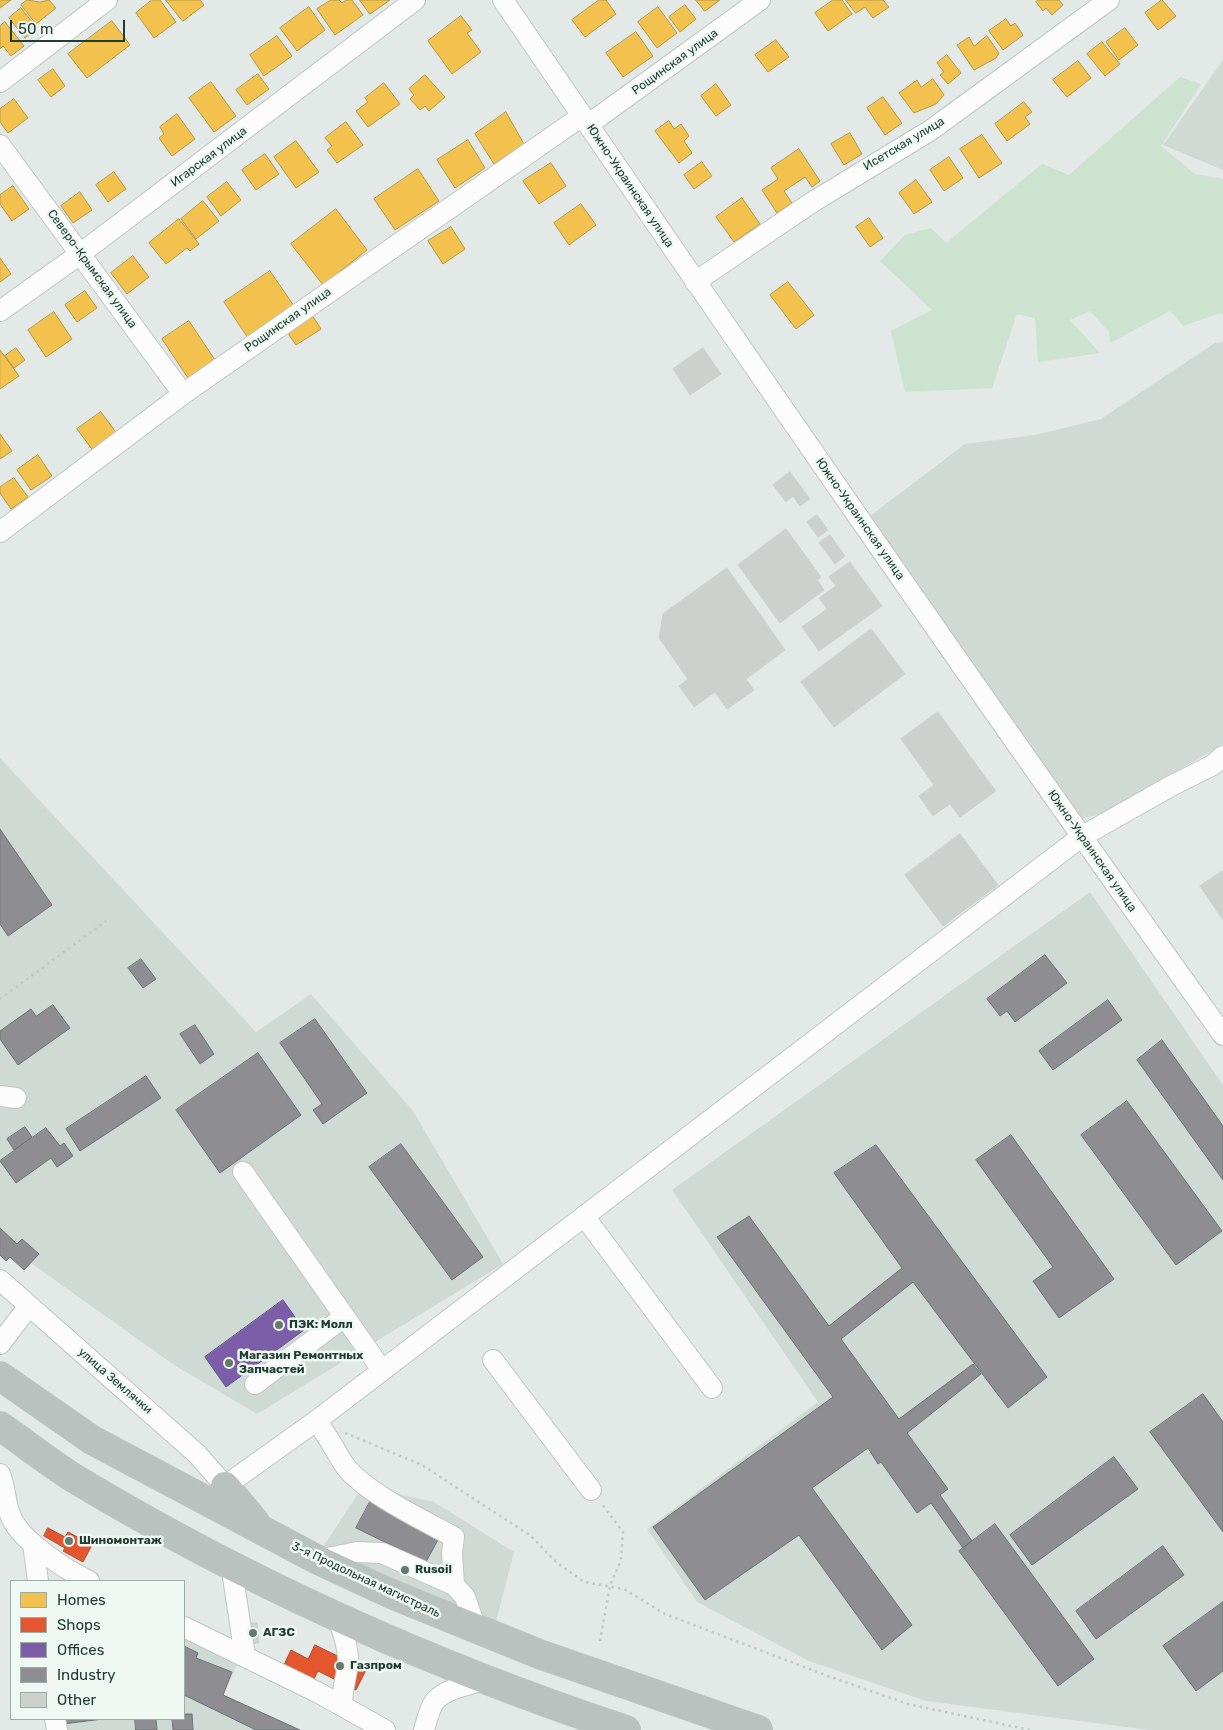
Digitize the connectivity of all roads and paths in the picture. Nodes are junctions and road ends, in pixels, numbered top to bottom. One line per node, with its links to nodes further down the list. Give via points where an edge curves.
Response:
1 (107, 0): 6 (street)
2 (415, 0): 9 (street, Игарская улица)
3 (503, 0): 7 (street, Южно-Украинская улица)
4 (760, 0): 7 (street, Рощинская улица)
5 (1109, 0): 10 (street, Исетская улица, via 931,130 811,202)
6 (0, 82)
7 (585, 120): 10 (street, Южно-Украинская улица); 12 (street, Рощинская улица)
8 (0, 145): 9 (street, Северо-Крымская улица)
9 (80, 254): 11 (street, Игарская улица); 12 (street, Северо-Крымская улица)
10 (695, 282): 15 (street, Южно-Украинская улица)
11 (0, 311)
12 (183, 394): 13 (street, Рощинская улица)
13 (0, 532)
14 (1223, 756): 15 (street, via 1213,765)
15 (1081, 837): 18 (street, Южно-Украинская улица); 20 (street)
16 (106, 921): 17 (path)
17 (0, 999)
18 (1223, 1035)
19 (243, 1172): 23 (street)
20 (584, 1216): 26 (street); 29 (street)
21 (0, 1280): 22 (street, улица Землячки)
22 (29, 1306): 24 (street); 33 (street, улица Землячки, via 197,1454)
23 (344, 1317): 26 (street); 28 (street)
24 (0, 1344)
25 (493, 1360): 34 (street)
26 (382, 1370): 30 (street)
27 (0, 1376): 35 (highway, 3-я Продольная магистраль, via 92,1440)
28 (255, 1384)
29 (712, 1388)
30 (316, 1420): 33 (street); 41 (street, via 346,1466 371,1488 396,1506 454,1537); 42 (path, via 422,1465 531,1536 556,1562 584,1582)
31 (0, 1426): 38 (highway, via 76,1479)
32 (0, 1474): 36 (street, via 12,1519)
33 (225, 1486): 35 (highway)
34 (591, 1490): 42 (path, via 624,1532 621,1560)
35 (262, 1531): 37 (highway, 3-я Продольная магистраль)
36 (33, 1544): 39 (street); 40 (street, via 73,1574)
37 (318, 1560): 41 (street, via 358,1552 382,1553); 45 (highway, 3-я Продольная магистраль)
38 (231, 1564): 43 (highway); 47 (street)
39 (38, 1580)
40 (87, 1580)
41 (454, 1585): 45 (street, via 465,1597)
42 (610, 1586): 46 (path); 54 (path, via 624,1589 665,1614 908,1704)
43 (337, 1616): 48 (highway); 49 (street, via 343,1630 348,1661 342,1683)
44 (185, 1627): 47 (street)
45 (476, 1629): 53 (highway, 3-я Продольная магистраль, via 548,1658)
46 (600, 1641)
47 (245, 1656): 49 (street)
48 (486, 1680): 51 (street, via 454,1690 436,1700); 52 (highway)
49 (342, 1706): 50 (street)
50 (385, 1730)
51 (424, 1730)
52 (626, 1730)
53 (758, 1730)
54 (1030, 1730)

